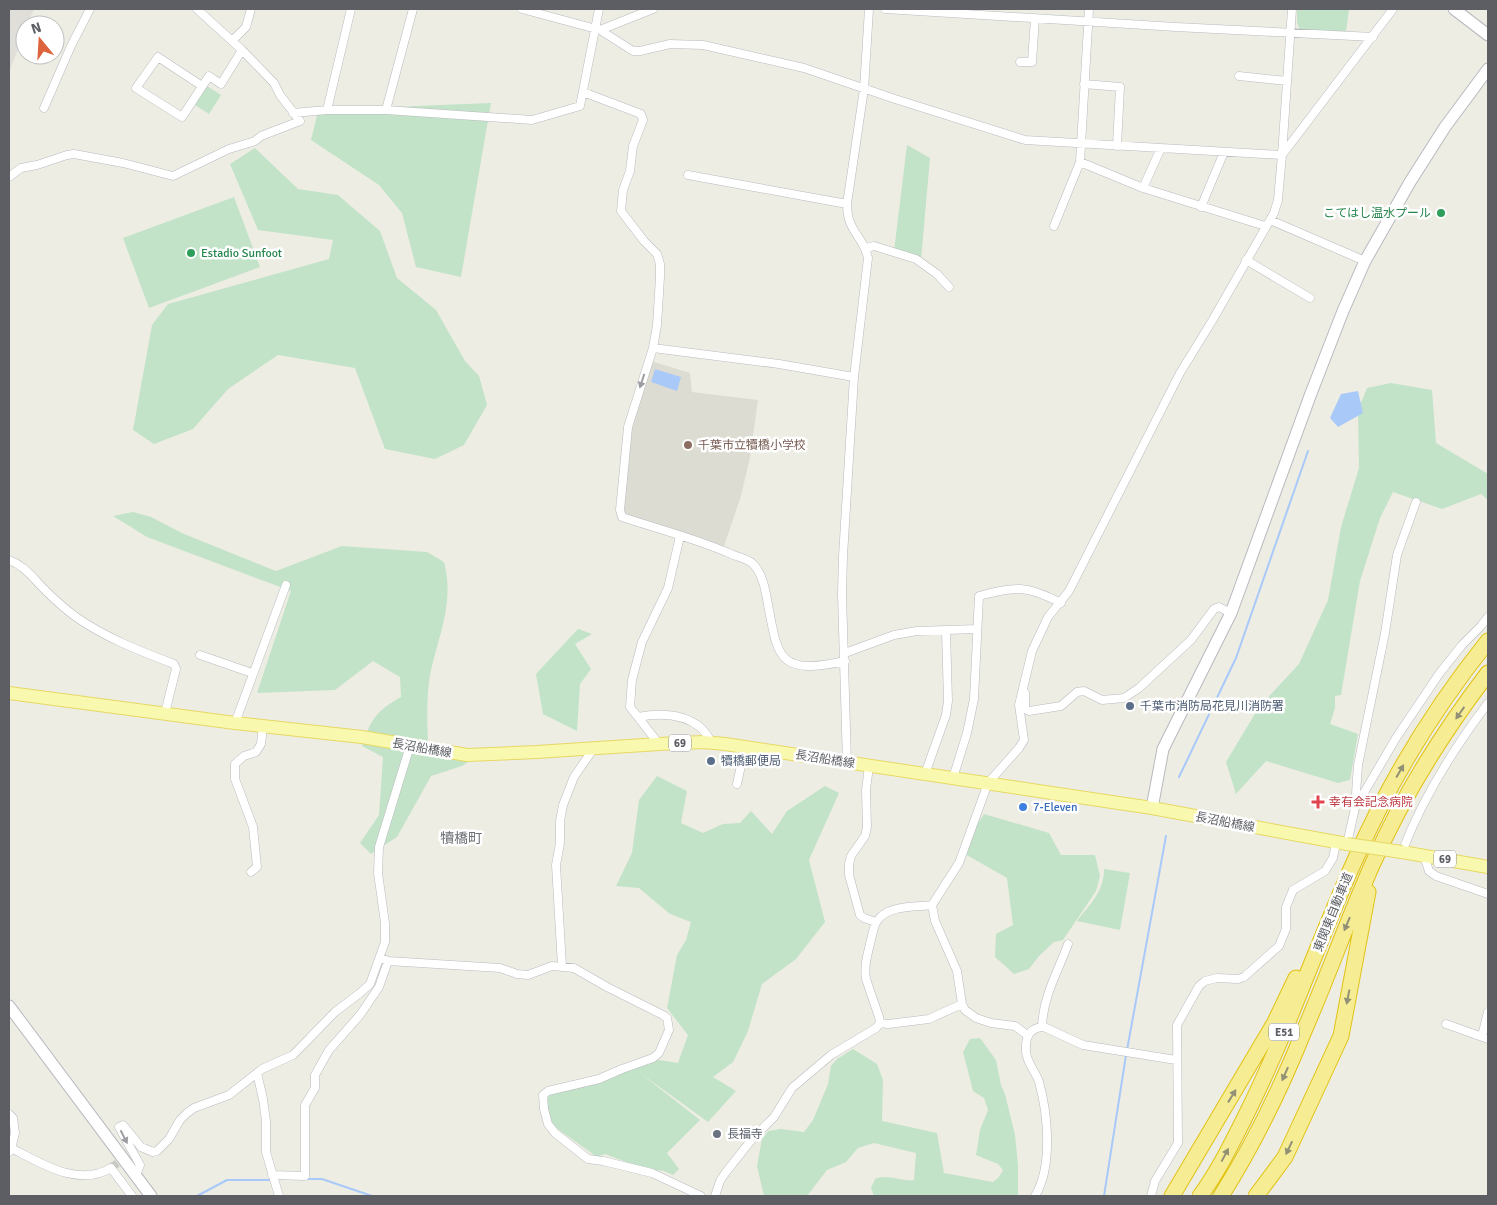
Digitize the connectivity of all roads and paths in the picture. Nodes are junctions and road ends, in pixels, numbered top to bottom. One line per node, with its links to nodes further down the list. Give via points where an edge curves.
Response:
1 (90, 9): 33 (street)
2 (197, 9): 16 (street)
3 (208, 9): 16 (street)
4 (251, 9): 23 (street, via 246,27)
5 (351, 9): 34 (street)
6 (413, 9): 35 (street)
7 (522, 9): 19 (street)
8 (599, 9): 19 (street)
9 (653, 9): 19 (street)
10 (868, 9): 31 (street)
11 (885, 9): 17 (street)
12 (1089, 9): 18 (street)
13 (1292, 9): 20 (street)
14 (1393, 9): 22 (street)
15 (1454, 9): 21 (street)
16 (206, 18): 23 (street)
17 (1035, 18): 18 (street); 25 (street, via 1032,62)
18 (1088, 21): 20 (street); 29 (street)
19 (597, 29): 31 (street, via 633,51 670,44 703,45 804,68); 32 (street)
20 (1290, 33): 22 (street); 28 (street)
21 (1488, 35)
22 (1372, 37): 41 (street)
23 (232, 41): 24 (street)
24 (242, 50): 30 (street, via 221,84 209,76); 36 (street, via 274,83)
25 (1020, 62)
26 (1488, 69): 52 (street, via 1445,127)
27 (1239, 76): 28 (street)
28 (1287, 81): 41 (street)
29 (1084, 84): 37 (street); 38 (street, via 1120,87)
30 (202, 86): 30 (street, via 158,57 136,88 182,117)
31 (864, 89): 37 (street, via 1025,140); 46 (street)
32 (583, 92): 35 (street, via 580,106 532,120); 55 (street, via 642,114 621,211 657,254 660,264)
33 (44, 108)
34 (327, 110): 35 (street); 36 (street)
35 (386, 110)
36 (293, 113): 44 (street, via 300,121 229,149 173,176 74,154 21,168)
37 (1081, 143): 38 (street); 42 (street)
38 (1117, 146): 39 (street)
39 (1161, 148): 40 (street); 45 (street)
40 (1224, 152): 41 (street); 47 (street)
41 (1282, 155): 48 (street, via 1278,200)
42 (1080, 162): 45 (street); 49 (street)
43 (688, 175): 46 (street)
44 (9, 177)
45 (1143, 188): 47 (street)
46 (847, 204): 50 (street, via 851,228)
47 (1201, 207): 48 (street)
48 (1267, 223): 51 (street); 52 (street)
49 (1054, 226)
50 (866, 248): 53 (street, via 874,246 916,259); 56 (street, via 868,258)
51 (1246, 260): 54 (street); 61 (street, via 1180,373)
52 (1365, 261): 62 (street, via 1310,396)
53 (949, 287)
54 (1310, 298)
55 (653, 348): 56 (street); 58 (street, one-way to 58, via 628,427 620,510 622,518)
56 (854, 377): 68 (street, via 843,556)
57 (1416, 502): 90 (street, via 1397,555 1358,765)
58 (680, 536): 68 (street, via 752,562 766,589 776,644 785,659 794,665 807,667); 75 (street, via 668,588 642,642 632,680 630,707)
59 (9, 560): 74 (street, via 20,564 76,616 115,640 174,664 176,669)
60 (286, 585): 69 (street)
61 (1060, 603): 64 (street, via 1040,593 1017,588 979,596); 71 (street, via 1048,617 1032,650)
62 (1231, 613): 71 (street, via 1214,608 1191,640 1124,698 1102,700 1084,691 1077,692 1061,706 1029,711 1025,709); 89 (street, via 1163,749)
63 (1488, 617): 90 (street, via 1416,706)
64 (977, 629): 65 (street); 86 (street, via 974,699)
65 (946, 631): 68 (street, via 894,635); 85 (street, via 946,715)
66 (1488, 641): 94 (highway, 東関東自動車道 / E51, one-way to 66, via 1386,795 1422,735)
67 (200, 655): 69 (street)
68 (845, 657): 83 (street)
69 (252, 673): 76 (street)
70 (1488, 675): 95 (highway, 東関東自動車道 / E51, one-way to 95, via 1423,768)
71 (1024, 682): 87 (street, via 1019,705 1024,740)
72 (9, 693): 74 (main road, 長沼船橋線 / 69)
73 (1488, 703): 92 (street, via 1436,783)
74 (165, 713): 76 (main road, 長沼船橋線 / 69)
75 (638, 717): 78 (street, via 655,714 676,716 700,728); 79 (street)
76 (235, 723): 77 (main road, 長沼船橋線 / 69)
77 (263, 726): 80 (main road, 長沼船橋線 / 69); 97 (street, via 261,744 256,752 244,756 236,764 235,779 253,827 257,867)
78 (712, 743): 79 (main road, 長沼船橋線 / 69); 81 (main road, 長沼船橋線 / 69)
79 (659, 744): 82 (main road, 長沼船橋線 / 69)
80 (410, 746): 82 (main road, 長沼船橋線 / 69, via 467,755); 102 (street, via 379,847 378,873 385,923)
81 (745, 747): 83 (main road, 長沼船橋線 / 69); 88 (street)
82 (594, 748): 103 (street, via 574,777 560,821 556,865)
83 (847, 763): 84 (main road, 長沼船橋線 / 69)
84 (869, 766): 85 (main road, 長沼船橋線 / 69); 100 (street, via 867,827 851,856 849,875 860,915)
85 (925, 774): 86 (main road, 長沼船橋線 / 69)
86 (953, 778): 87 (main road, 長沼船橋線 / 69)
87 (988, 783): 89 (main road, 長沼船橋線 / 69); 99 (street, via 959,863)
88 (737, 784)
89 (1152, 808): 91 (main road, 長沼船橋線 / 69)
90 (1355, 808): 91 (street)
91 (1342, 844): 92 (main road, 長沼船橋線 / 69, bridge); 112 (street, via 1325,871 1293,890 1286,907 1286,929 1279,946 1244,977 1217,978 1199,986 1177,1025)
92 (1402, 852): 93 (main road, 長沼船橋線 / 69)
93 (1424, 856): 96 (main road, 長沼船橋線 / 69); 98 (street, via 1430,871 1436,876)
94 (1354, 861): 125 (highway, one-way to 94, via 1275,1022); 126 (highway, 東関東自動車道 / E51, one-way to 94, via 1224,1158 1256,1094)
95 (1373, 863): 127 (highway, 東関東自動車道 / E51, one-way to 127, via 1305,1031 1239,1168); 128 (highway, one-way to 128, via 1341,1036 1285,1157)
96 (1488, 867)
97 (251, 872)
98 (1488, 894)
99 (932, 905): 100 (street, via 895,909 886,912); 104 (street, via 935,921 954,960)
100 (876, 922): 107 (street, via 865,973)
101 (1068, 944): 109 (street, via 1048,989)
102 (384, 959): 103 (street, via 500,968 517,974); 113 (street, via 370,984 335,1012 293,1055); 117 (street, via 379,988 329,1050 315,1075 315,1088 305,1105 306,1176)
103 (562, 966): 121 (street, via 580,971 663,1015 667,1018 669,1030 659,1054 653,1058 599,1079 548,1091 543,1100 548,1124 588,1159 652,1174)
104 (962, 1004): 107 (street, via 929,1019); 110 (street, via 969,1015 991,1023 1014,1026)
105 (9, 1006): 116 (street)
106 (1488, 1012): 111 (street)
107 (880, 1023): 122 (street, via 831,1055 792,1088 774,1117 726,1172)
108 (1446, 1024): 111 (street)
109 (1042, 1027): 110 (street); 112 (street, via 1083,1045)
110 (1027, 1035): 123 (street, via 1025,1052 1039,1081 1047,1131 1045,1169)
111 (1485, 1038)
112 (1176, 1060): 124 (street, via 1178,1143 1155,1181)
113 (256, 1073): 116 (street, one-way to 116, via 229,1095 187,1113 169,1140 157,1151 138,1148 123,1124 120,1127 140,1165); 117 (street, via 263,1098 266,1152)
114 (9, 1114): 115 (street, via 13,1118 15,1134)
115 (10, 1150): 118 (street, via 71,1174 92,1176 111,1168)
116 (136, 1175): 119 (street)
117 (273, 1179): 120 (street)
118 (132, 1196)
119 (151, 1196)
120 (279, 1196)
121 (701, 1196)
122 (715, 1196)
123 (1034, 1196)
124 (1151, 1196)
125 (1172, 1196)
126 (1200, 1196)
127 (1221, 1196)
128 (1256, 1196)

